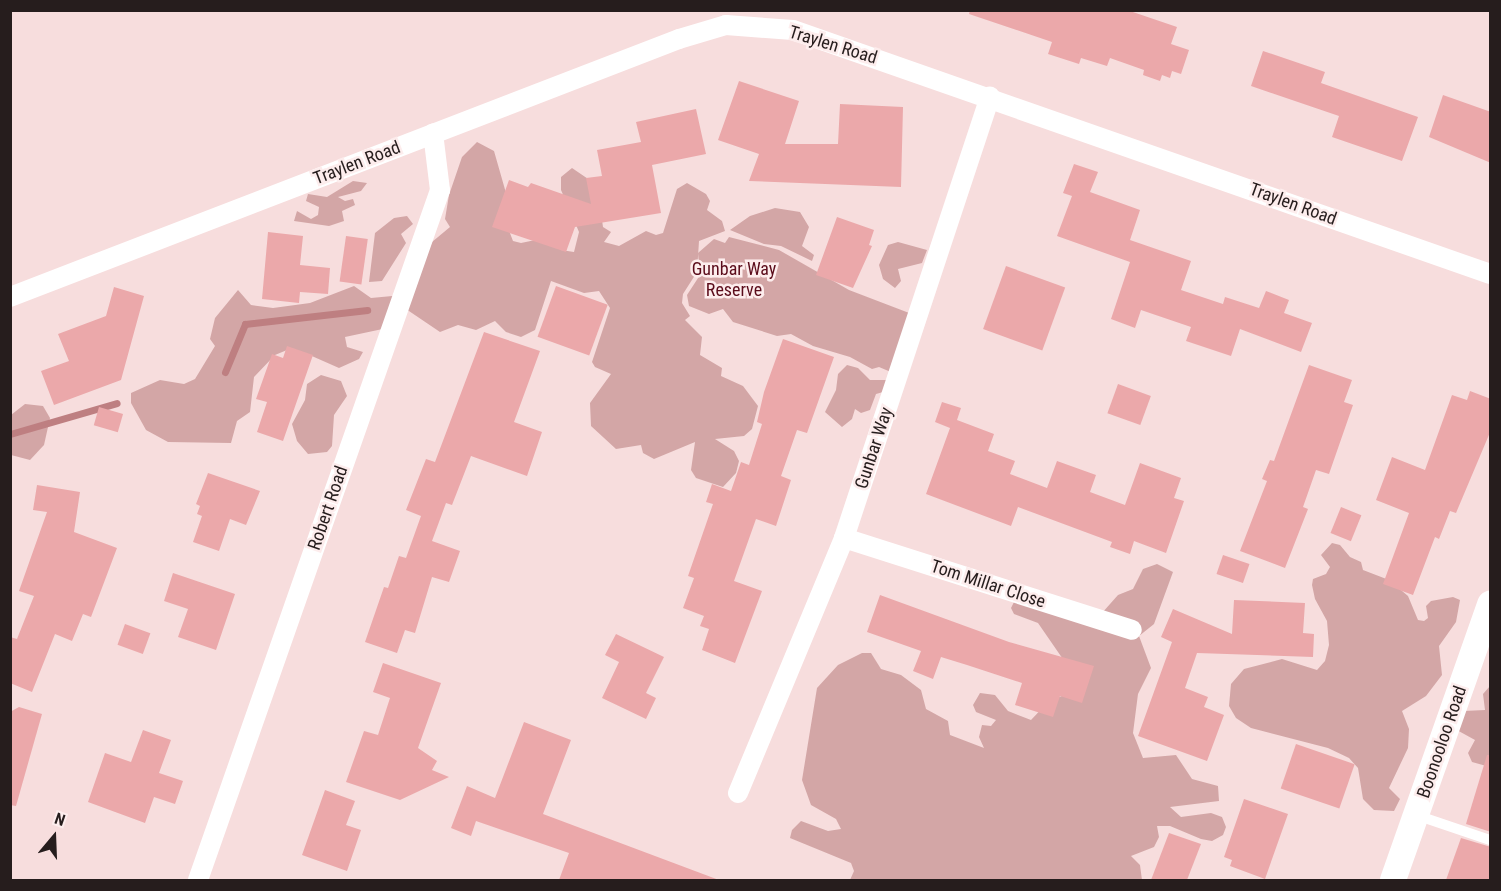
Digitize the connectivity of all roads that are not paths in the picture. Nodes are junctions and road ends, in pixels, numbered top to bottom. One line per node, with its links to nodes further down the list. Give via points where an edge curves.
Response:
1 (728, 18): 2 (street, Traylen Road, via 794,30); 3 (street, Traylen Road)
2 (990, 97): 4 (street, Traylen Road); 6 (street, Gunbar Way)
3 (433, 133): 5 (street, Traylen Road); 12 (street, Robert Road, via 440,190)
4 (1491, 274)
5 (10, 297)
6 (844, 538): 8 (street, Tom Millar Close); 9 (street, Gunbar Way)
7 (1489, 612): 10 (street, Boonooloo Road)
8 (1132, 630)
9 (738, 793)
10 (1416, 815): 11 (lane); 13 (street, Boonooloo Road)
11 (1491, 840)
12 (198, 880)
13 (1393, 880)

